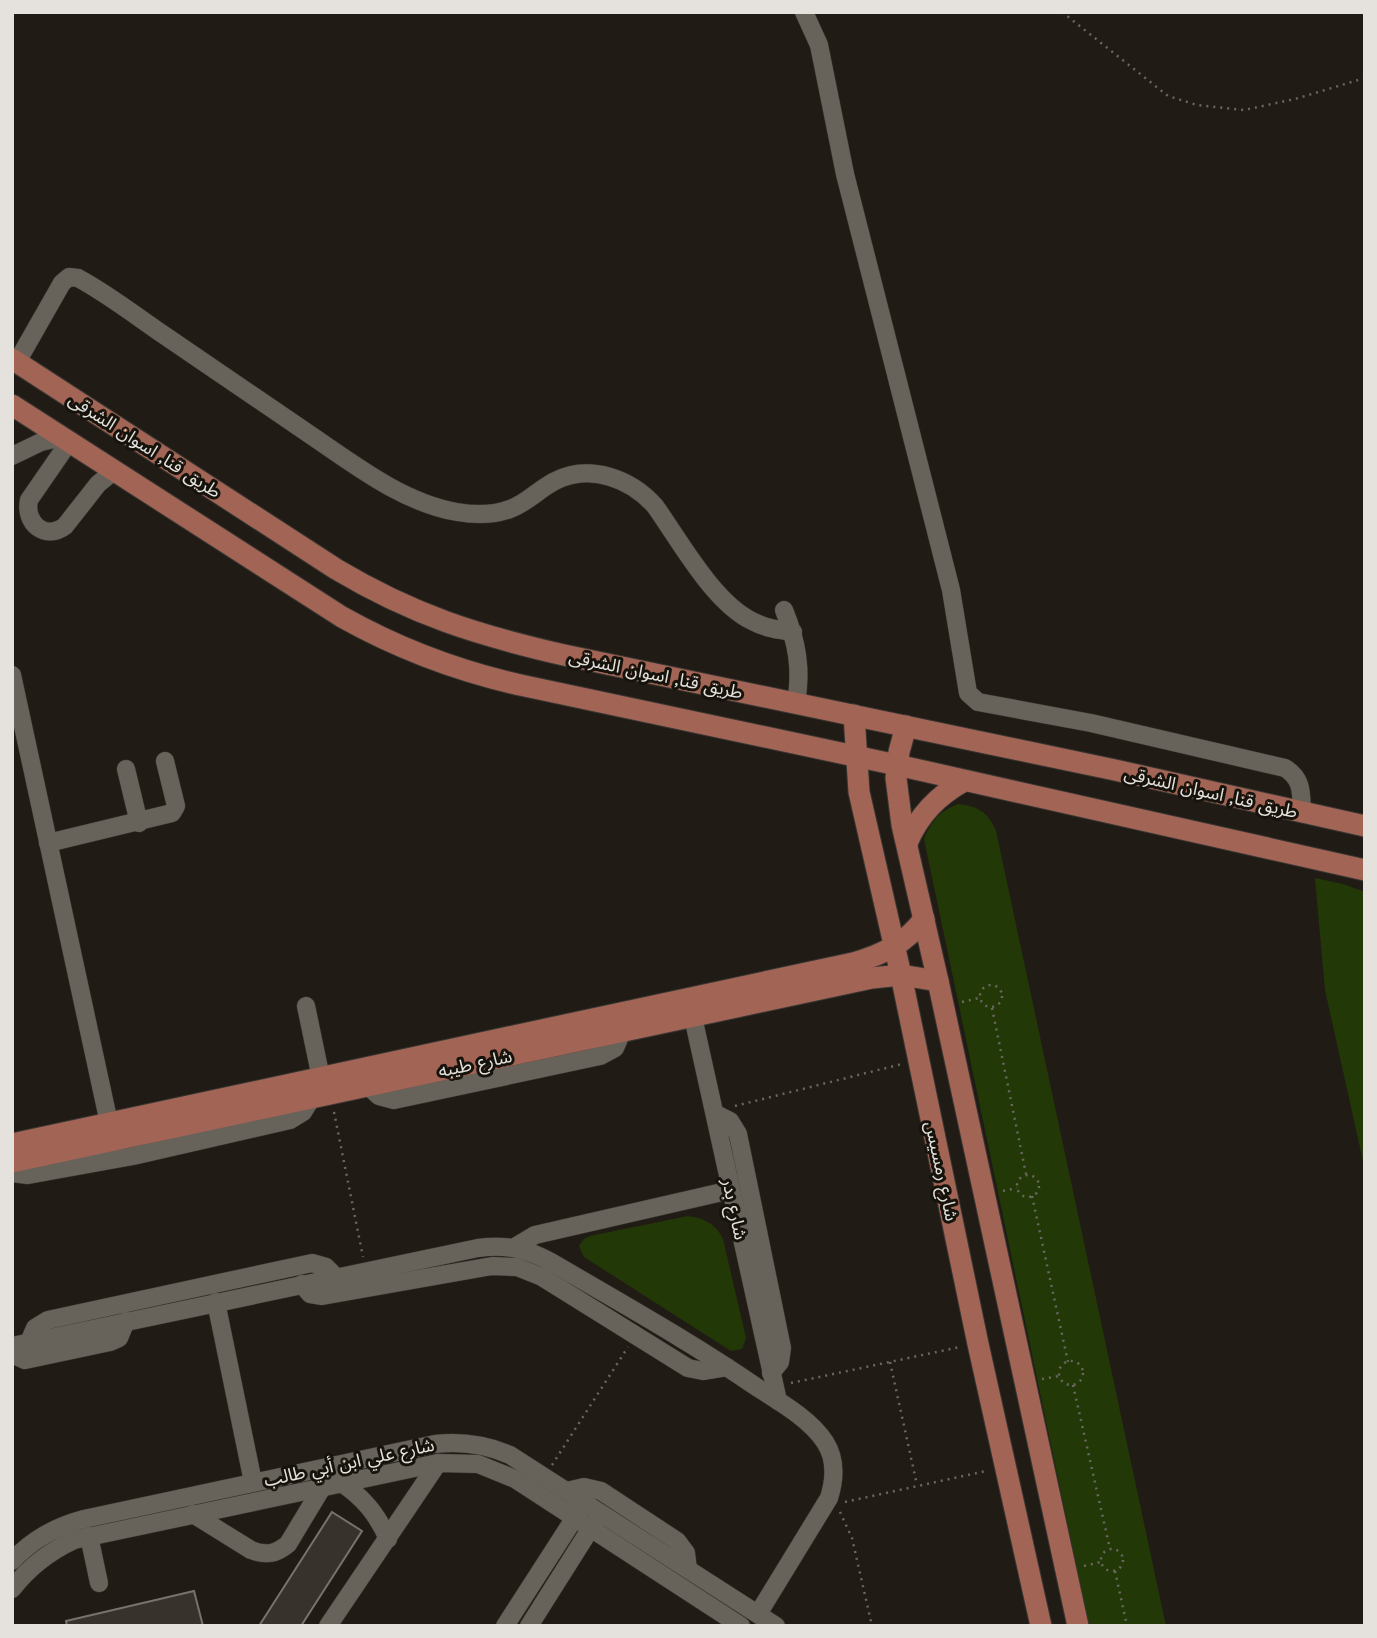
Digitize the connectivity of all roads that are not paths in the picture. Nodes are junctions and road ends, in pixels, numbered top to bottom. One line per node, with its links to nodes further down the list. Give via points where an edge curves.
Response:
1 (804, 12): 18 (street, via 819,45 845,174 951,590 968,694 978,702 1286,768 1301,787)
2 (15, 361): 8 (street, via 62,284 69,277 79,278 354,465 439,508 476,514 507,510 569,476 598,474 630,484 656,506 719,596 734,610 762,625); 10 (main road, طريق قنا, اسوان الشرقى, via 336,569 417,612 532,648)
3 (12, 405): 4 (main road)
4 (65, 440): 5 (street, via 41,442); 6 (main road); 6 (street, via 29,500 27,510 37,528 47,532 65,526 93,489)
5 (12, 456)
6 (114, 471): 13 (main road, via 342,617 430,660 493,679)
7 (784, 610): 8 (street)
8 (793, 632): 10 (street, via 800,667)
9 (12, 675): 21 (street)
10 (796, 703): 11 (main road, طريق قنا, اسوان الشرقى)
11 (854, 715): 12 (main road, طريق قنا, اسوان الشرقى); 13 (main road, شارع رمسيس)
12 (906, 726): 15 (main road, شارع رمسيس); 18 (main road, طريق قنا, اسوان الشرقى)
13 (856, 756): 15 (main road); 25 (main road, شارع رمسيس, via 862,804)
14 (165, 761): 19 (street, via 175,810 169,816)
15 (897, 765): 17 (main road); 22 (main road, شارع رمسيس, via 897,793)
16 (126, 769): 19 (street)
17 (964, 781): 22 (main road, via 929,806); 23 (main road)
18 (1301, 812): 20 (main road, طريق قنا, اسوان الشرقى)
19 (139, 822): 21 (street)
20 (1365, 826)
21 (48, 843): 32 (street)
22 (907, 843): 24 (main road, شارع رمسيس)
23 (1365, 870)
24 (924, 919): 25 (main road, شارع طيبه); 27 (main road, شارع رمسيس)
25 (895, 947): 26 (main road, شارع رمسيس); 30 (main road, شارع طيبه, via 853,963)
26 (901, 975): 27 (main road, شارع طيبه); 29 (main road, شارع طيبه); 69 (main road, شارع رمسيس)
27 (938, 981): 63 (main road, شارع رمسيس)
28 (306, 1006): 30 (street)
29 (693, 1017): 30 (main road, شارع طيبه); 31 (street, شارع بدر)
30 (322, 1092): 32 (main road, شارع طيبه); 34 (main road, شارع طيبه); 35 (street, via 290,1120 133,1156 28,1175)
31 (715, 1112): 36 (street, شارع بدر); 46 (street, via 730,1121 738,1134 782,1348)
32 (109, 1123): 33 (main road, شارع طيبه)
33 (12, 1144)
34 (12, 1162)
35 (12, 1173)
36 (731, 1190): 37 (street, via 543,1233); 46 (street, شارع بدر)
37 (509, 1247): 38 (street); 39 (street, via 478,1248); 45 (street, via 551,1262)
38 (503, 1266): 40 (street, via 322,1296 310,1294); 45 (street, via 542,1277 688,1368)
39 (336, 1277): 40 (street); 43 (street, via 326,1267 312,1263 48,1320)
40 (302, 1284): 41 (street)
41 (216, 1302): 42 (street); 48 (street)
42 (126, 1321): 43 (street); 44 (street, via 119,1338 110,1342 25,1360)
43 (20, 1344)
44 (12, 1354)
45 (727, 1367): 46 (street)
46 (775, 1387): 62 (street, via 826,1444 834,1476 831,1502)
47 (438, 1463): 49 (street, شارع علي ابن أبي طالب); 54 (street, شارع علي ابن أبي طالب, via 491,1467); 57 (street)
48 (253, 1482): 50 (street, شارع علي ابن أبي طالب, via 450,1442 495,1449); 58 (street, شارع علي ابن أبي طالب, via 65,1524 32,1542)
49 (332, 1484): 53 (street, شارع علي ابن أبي طالب); 53 (street, via 288,1544 271,1554 251,1550); 57 (street, via 364,1500)
50 (567, 1491): 51 (street, شارع علي ابن أبي طالب); 59 (street, via 584,1487 601,1491 677,1541 686,1553)
51 (585, 1502): 52 (street, شارع علي ابن أبي طالب); 54 (street)
52 (601, 1512): 55 (street); 59 (street, شارع علي ابن أبي طالب)
53 (193, 1514): 56 (street, شارع علي ابن أبي طالب)
54 (575, 1518): 55 (street, شارع علي ابن أبي طالب); 65 (street)
55 (591, 1529): 66 (street); 67 (street, شارع علي ابن أبي طالب)
56 (89, 1536): 60 (street); 61 (street, شارع علي ابن أبي طالب, via 41,1558)
57 (388, 1539): 64 (street)
58 (12, 1561)
59 (688, 1569): 62 (street, شارع علي ابن أبي طالب)
60 (99, 1583)
61 (12, 1590)
62 (758, 1614): 68 (street, شارع علي ابن أبي طالب)
63 (1075, 1624)
64 (328, 1626)
65 (505, 1626)
66 (528, 1626)
67 (741, 1626)
68 (776, 1626)
69 (1041, 1626)

